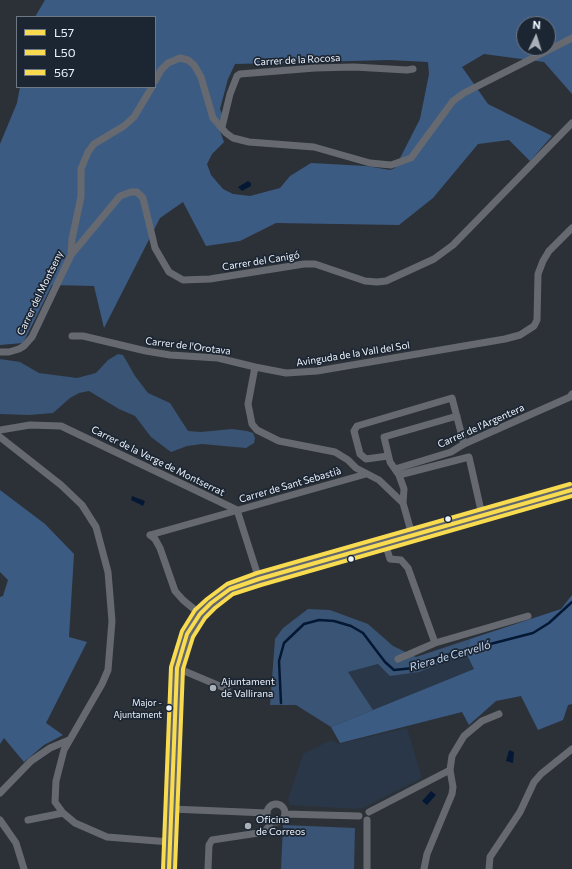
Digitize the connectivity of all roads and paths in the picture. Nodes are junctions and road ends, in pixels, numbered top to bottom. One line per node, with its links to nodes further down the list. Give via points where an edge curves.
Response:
1 (571, 37): 6 (street, via 464,93 453,101 411,158 391,165 370,163 305,145 249,142 232,138)
2 (412, 69): 6 (street, Carrer de la Rocosa, via 338,67 240,74 230,94)
3 (156, 79): 6 (street, via 168,63 180,58 188,60 201,76 213,118)
4 (151, 88): 8 (street, Carrer del Montseny, via 134,117 94,144 83,160 81,197)
5 (572, 123): 8 (street, Carrer del Canigó, via 453,245 434,258 386,281 365,281 315,264 210,279 183,280 169,272 155,248 143,198 137,192 120,196)
6 (222, 127)
7 (572, 228): 11 (street, Avinguda de la Vall del Sol, via 549,251 543,261 538,274 537,320 534,326 520,335 318,371 286,373)
8 (71, 255): 10 (street, Carrer del Montseny, via 32,337 19,349)
9 (72, 336): 11 (street, Carrer de l'Orotava, via 83,336 170,355 218,358)
10 (0, 352)
11 (255, 367): 19 (street, via 248,404 252,424 257,430 279,441 336,452)
12 (572, 394): 16 (street, Carrer de l'Argentera)
13 (456, 416): 16 (street); 17 (street, via 384,437); 17 (street, via 452,398 357,426 354,431 360,454 366,459)
14 (0, 430): 22 (street, Carrer de la Verge de Montserrat, via 30,425 62,426)
15 (0, 437): 34 (street, via 82,505 96,528 108,572 112,620 108,670)
16 (464, 444): 18 (street, Carrer de l'Argentera, via 451,452)
17 (388, 456): 18 (street)
18 (397, 472): 21 (street, via 404,489); 23 (street, via 469,457)
19 (366, 474): 21 (street, via 379,480); 22 (street, Carrer de Sant Sebastià)
20 (572, 490): 23 (street)
21 (403, 503): 24 (street)
22 (237, 510): 26 (street); 27 (street, Carrer de Sant Sebastià, via 150,535 160,548 175,591)
23 (482, 516): 24 (street)
24 (412, 535): 25 (street)
25 (385, 543): 26 (street); 29 (street, via 390,559 401,560 408,568)
26 (259, 579): 27 (street, via 230,589)
27 (200, 614): 31 (street, via 183,643)
28 (528, 616): 29 (street)
29 (435, 643): 30 (street)
30 (398, 659)
31 (177, 668): 32 (street); 38 (street)
32 (227, 689)
33 (499, 714): 36 (street, via 482,721 464,736 452,756)
34 (69, 740): 37 (street, via 50,748 32,761); 39 (street, via 54,790 55,802)
35 (572, 749): 52 (street, via 534,782 520,812 490,858)
36 (450, 770): 42 (street); 51 (street, via 452,794 427,854)
37 (0, 793)
38 (171, 810): 40 (street); 46 (street)
39 (63, 813): 43 (street); 46 (street, via 80,826 107,837)
40 (267, 813): 41 (street, via 270,807 278,805 283,807); 44 (street)
41 (285, 814): 42 (street, via 359,816 363,810); 44 (street, via 282,820)
42 (368, 816): 50 (street)
43 (28, 820)
44 (272, 821): 49 (street, via 265,832 212,840 209,845)
45 (1, 824): 47 (street, via 16,843)
46 (170, 842): 48 (street)
47 (24, 869)
48 (169, 869)
49 (208, 869)
50 (367, 869)
51 (424, 869)
52 (489, 869)

